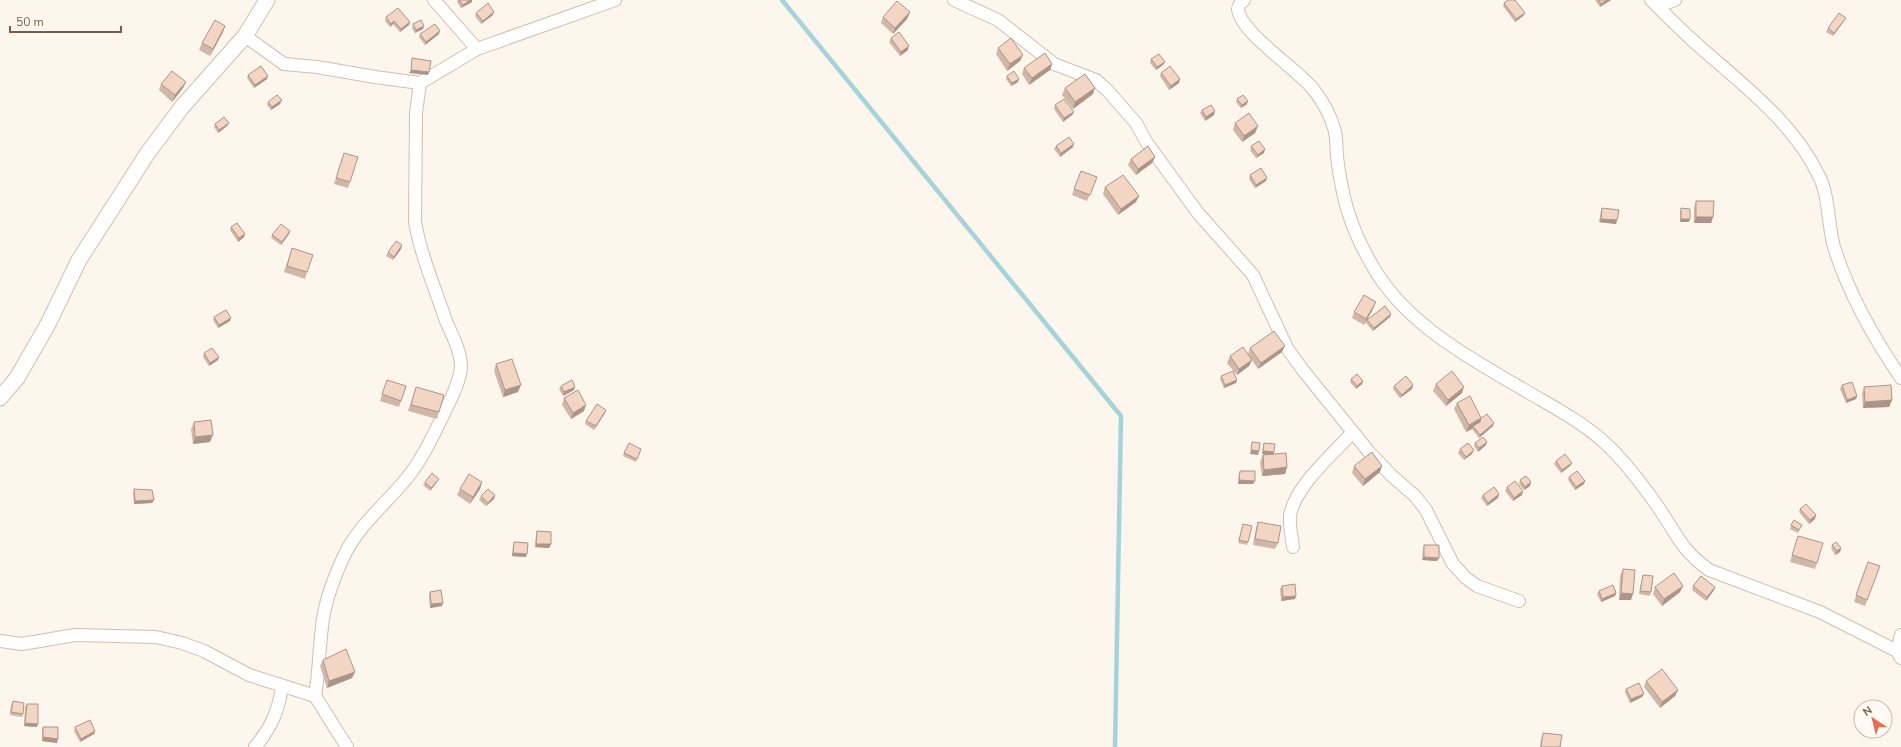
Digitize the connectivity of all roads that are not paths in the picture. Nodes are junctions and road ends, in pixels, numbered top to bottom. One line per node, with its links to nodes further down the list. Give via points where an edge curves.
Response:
1 (267, 0): 8 (street)
2 (434, 0): 9 (street)
3 (615, 0): 9 (street)
4 (954, 0): 13 (street, via 998,20 1054,64 1096,80 1116,100 1136,123 1173,180 1224,244 1253,275 1287,348)
5 (1244, 0): 18 (street, via 1238,9 1246,25 1266,47 1298,73 1326,108 1335,130 1344,199 1361,246 1379,276 1403,307 1456,348 1560,410 1602,440 1631,471 1681,545 1709,570 1820,612)
6 (1675, 0): 7 (street)
7 (1655, 3): 11 (street, via 1690,38 1761,100 1797,140 1809,158 1820,178 1833,245 1843,275 1865,322)
8 (244, 36): 10 (street, via 284,64 317,66); 12 (street, via 182,107 147,154 79,260 48,324 17,378)
9 (477, 49): 10 (street)
10 (420, 82): 20 (street, via 416,113 415,222 428,268 459,354 460,374 452,396 418,462 357,535 343,558 327,596)
11 (1901, 378)
12 (0, 398)
13 (1353, 432): 14 (street, via 1319,467 1295,504 1290,516); 15 (street, via 1426,510 1453,564 1466,578 1477,586)
14 (1293, 547)
15 (1519, 601)
16 (1901, 635): 18 (street)
17 (0, 641): 19 (street, via 22,644 75,635 156,637 204,650 249,675)
18 (1899, 655)
19 (282, 686): 20 (street); 21 (street, via 280,704 274,719)
20 (315, 696): 22 (street)
21 (255, 747)
22 (347, 747)

